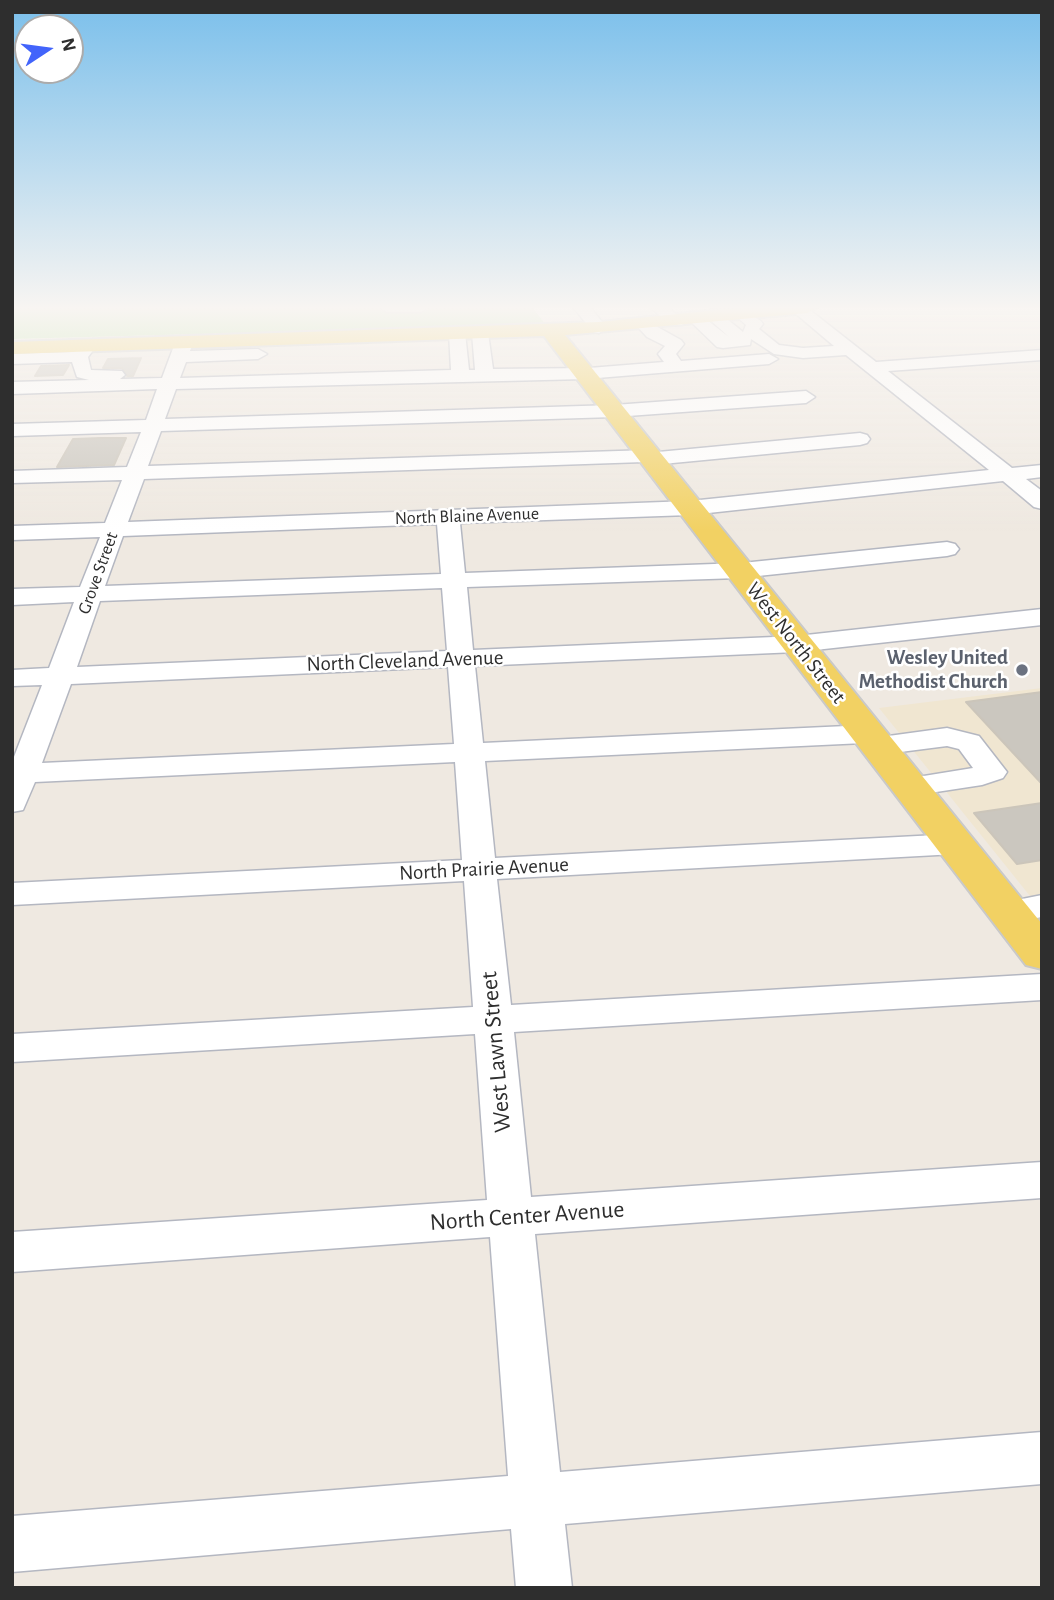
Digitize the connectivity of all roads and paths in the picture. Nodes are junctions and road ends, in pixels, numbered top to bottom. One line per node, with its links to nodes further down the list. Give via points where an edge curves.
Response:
1 (55, 382): 5 (street)
2 (169, 382): 8 (street, Grove Street)
3 (591, 382): 7 (main road, West North Street)
4 (892, 382): 14 (street)
5 (12, 388)
6 (806, 397): 7 (street)
7 (614, 411): 8 (street); 11 (main road, West North Street)
8 (153, 425): 9 (street); 13 (street, Grove Street)
9 (12, 430)
10 (860, 439): 11 (street)
11 (651, 458): 13 (street); 17 (main road, West North Street)
12 (1042, 471): 14 (street, North Blaine Avenue)
13 (135, 473): 15 (street); 19 (street, Grove Street)
14 (1007, 475): 16 (street); 17 (street, North Blaine Avenue)
15 (12, 477)
16 (1042, 502)
17 (691, 508): 18 (street, North Blaine Avenue); 22 (main road, West North Street)
18 (448, 517): 19 (street, North Blaine Avenue); 23 (street, West Lawn Street)
19 (115, 529): 20 (street, North Blaine Avenue); 24 (street, Grove Street)
20 (12, 533)
21 (947, 549): 22 (street)
22 (739, 570): 23 (street); 27 (main road, West North Street)
23 (454, 581): 24 (street); 28 (street, West Lawn Street)
24 (90, 594): 25 (street); 29 (street, Grove Street)
25 (12, 597)
26 (1042, 617): 27 (street, North Cleveland Avenue)
27 (797, 645): 28 (street, North Cleveland Avenue); 31 (main road, West North Street)
28 (461, 659): 29 (street, North Cleveland Avenue); 32 (street, West Lawn Street)
29 (60, 676): 30 (street, North Cleveland Avenue); 33 (street, Grove Street)
30 (12, 678)
31 (873, 740): 32 (street); 34 (main road, West North Street); 34 (street, via 947,737 969,742 992,772)
32 (470, 753): 33 (street); 37 (street, West Lawn Street)
33 (18, 774): 35 (street, Grove Street)
34 (909, 787): 36 (main road, West North Street)
35 (12, 803)
36 (956, 844): 37 (street, North Prairie Avenue); 39 (main road, West North Street)
37 (480, 870): 38 (street, North Prairie Avenue); 42 (street, West Lawn Street)
38 (12, 894)
39 (1026, 909): 40 (main road, West North Street)
40 (1042, 954)
41 (1042, 987): 42 (street)
42 (493, 1020): 43 (street); 45 (street, West Lawn Street)
43 (12, 1048)
44 (1042, 1180): 45 (street, North Center Avenue)
45 (511, 1217): 46 (street, North Center Avenue); 48 (street, West Lawn Street)
46 (12, 1252)
47 (1042, 1458): 48 (street)
48 (536, 1500): 49 (street); 50 (street, West Lawn Street)
49 (12, 1544)
50 (544, 1588)

